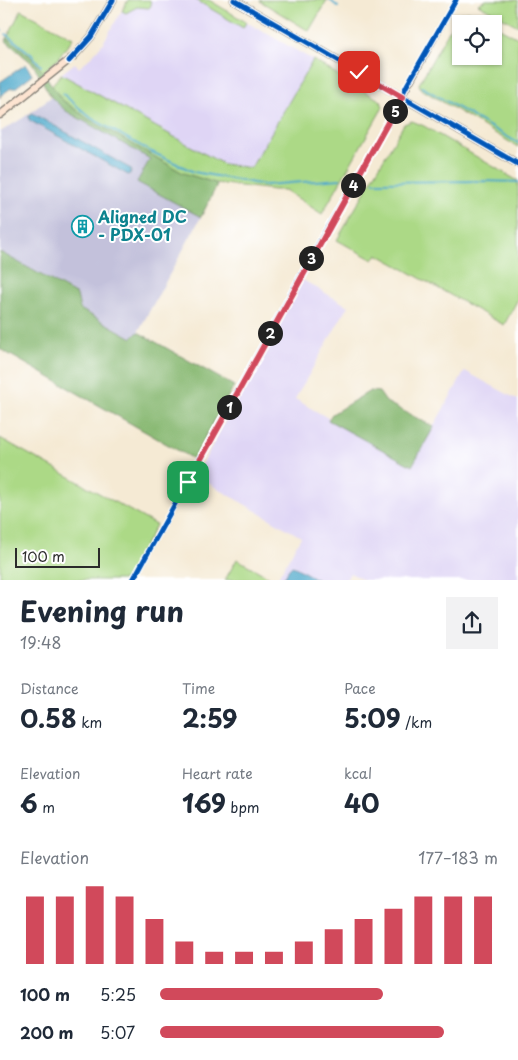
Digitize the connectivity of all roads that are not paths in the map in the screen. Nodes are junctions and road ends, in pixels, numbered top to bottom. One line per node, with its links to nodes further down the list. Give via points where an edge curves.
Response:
1 (114, 0): 5 (street, via 91,37 74,56)
2 (234, 0): 4 (main road)
3 (456, 0): 4 (street)
4 (402, 97): 6 (main road); 7 (street)
5 (0, 115)
6 (518, 164)
7 (133, 580)

